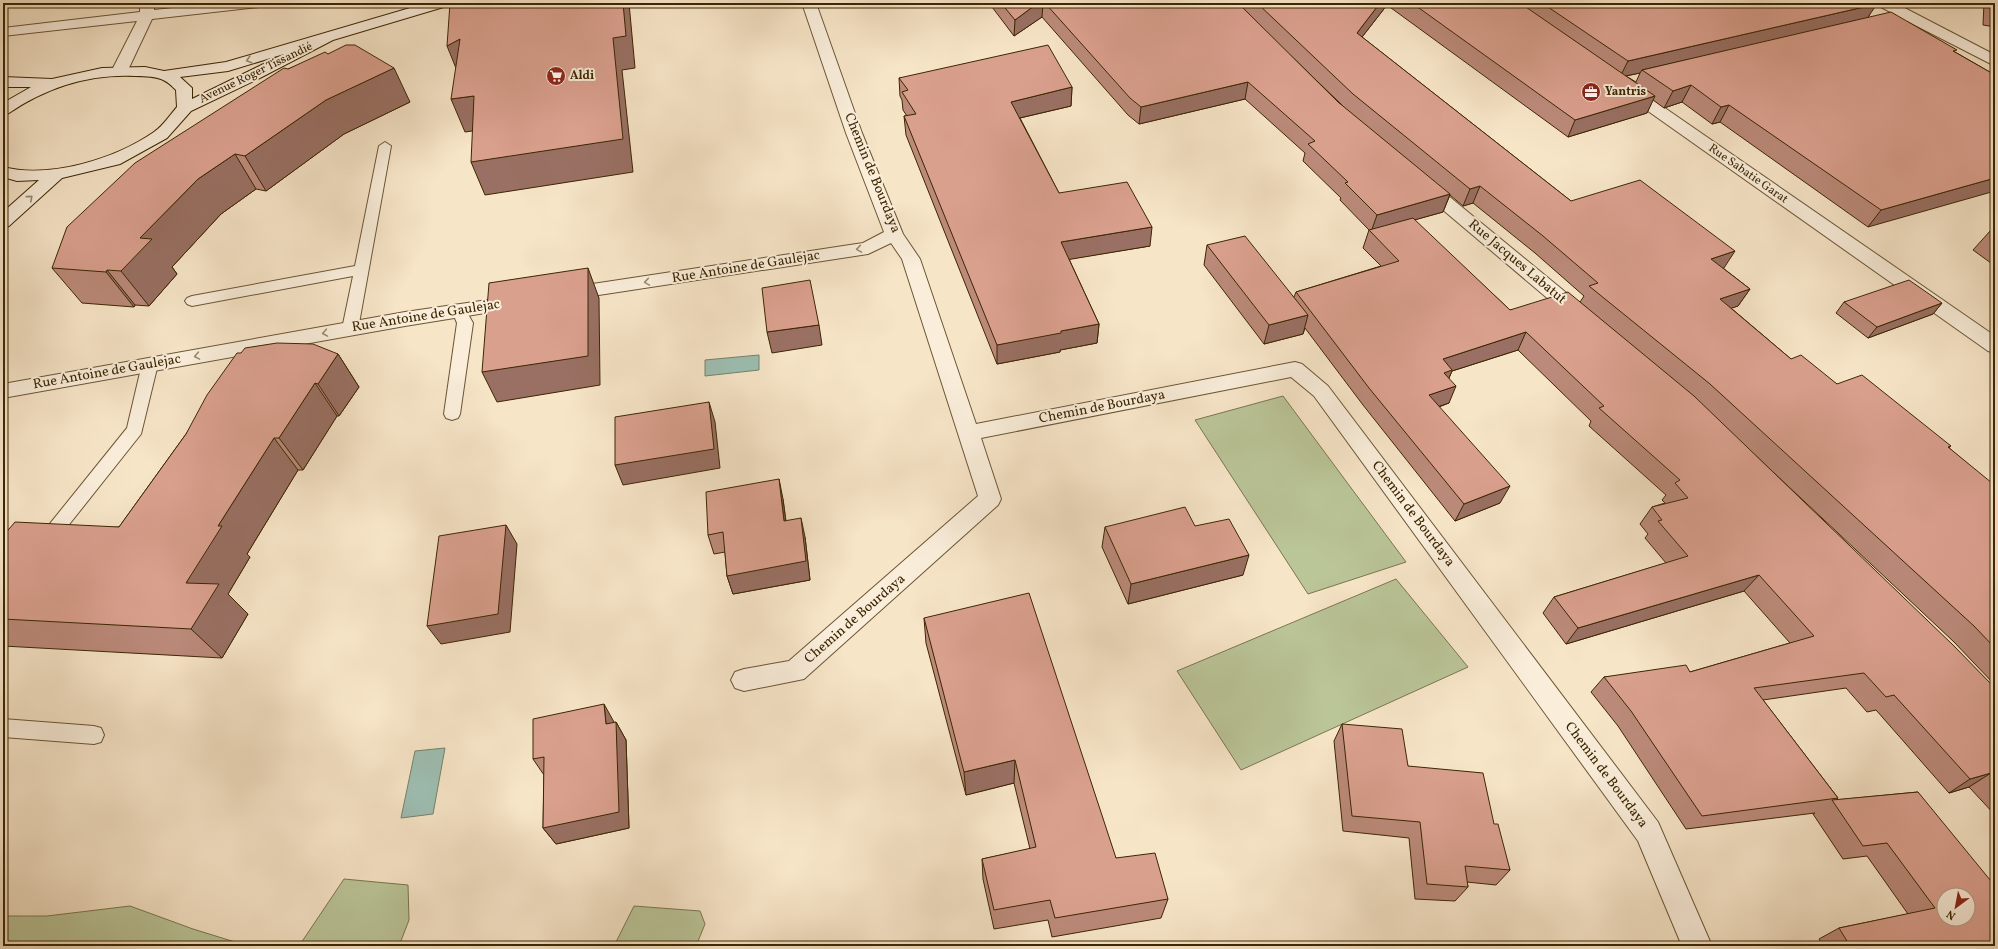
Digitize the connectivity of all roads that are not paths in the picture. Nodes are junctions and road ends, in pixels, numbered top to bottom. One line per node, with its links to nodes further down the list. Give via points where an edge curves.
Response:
1 (259, 3): 5 (street)
2 (442, 3): 9 (street, Avenue Roger Tissandié, via 372,22)
3 (809, 3): 23 (street, Chemin de Bourdaya, via 854,133)
4 (1884, 3): 6 (street)
5 (147, 9): 8 (street); 11 (street)
6 (1910, 16): 7 (street); 10 (street)
7 (1856, 29)
8 (3, 32)
9 (327, 38): 12 (street, Avenue Roger Tissandié, one-way to 12, via 228,66); 16 (street, Avenue Roger Tissandié)
10 (1995, 61)
11 (120, 70): 12 (street); 15 (street)
12 (165, 75): 16 (street, via 184,88)
13 (1642, 79): 29 (street, Rue Sabatie Garat, via 1616,82)
14 (3, 82): 15 (street)
15 (54, 84): 17 (street, via 13,102)
16 (185, 108): 21 (street, via 161,135 114,160)
17 (3, 110)
18 (385, 146): 24 (lane)
19 (1408, 171): 27 (street, Rue Jacques Labatut)
20 (3, 172): 21 (street, via 17,176)
21 (56, 174): 22 (street, one-way to 21)
22 (3, 222)
23 (894, 234): 26 (street, Rue Antoine de Gaulejac, one-way to 26, via 868,248); 33 (street, Chemin de Bourdaya, via 911,259)
24 (361, 270): 25 (lane); 28 (lane)
25 (192, 301)
26 (459, 311): 28 (street, Rue Antoine de Gaulejac); 32 (lane, via 465,323)
27 (1592, 325)
28 (350, 328): 30 (street, Rue Antoine de Gaulejac, one-way to 30)
29 (1995, 346)
30 (150, 364): 31 (street, Rue Antoine de Gaulejac); 34 (lane, via 134,430)
31 (3, 391)
32 (452, 414)
33 (969, 433): 35 (street, Chemin de Bourdaya, via 990,499 795,671); 38 (street, Chemin de Bourdaya, via 1295,369 1321,391 1648,832)
34 (37, 553)
35 (744, 680)
36 (3, 728): 37 (lane)
37 (94, 734)
38 (1698, 946)

